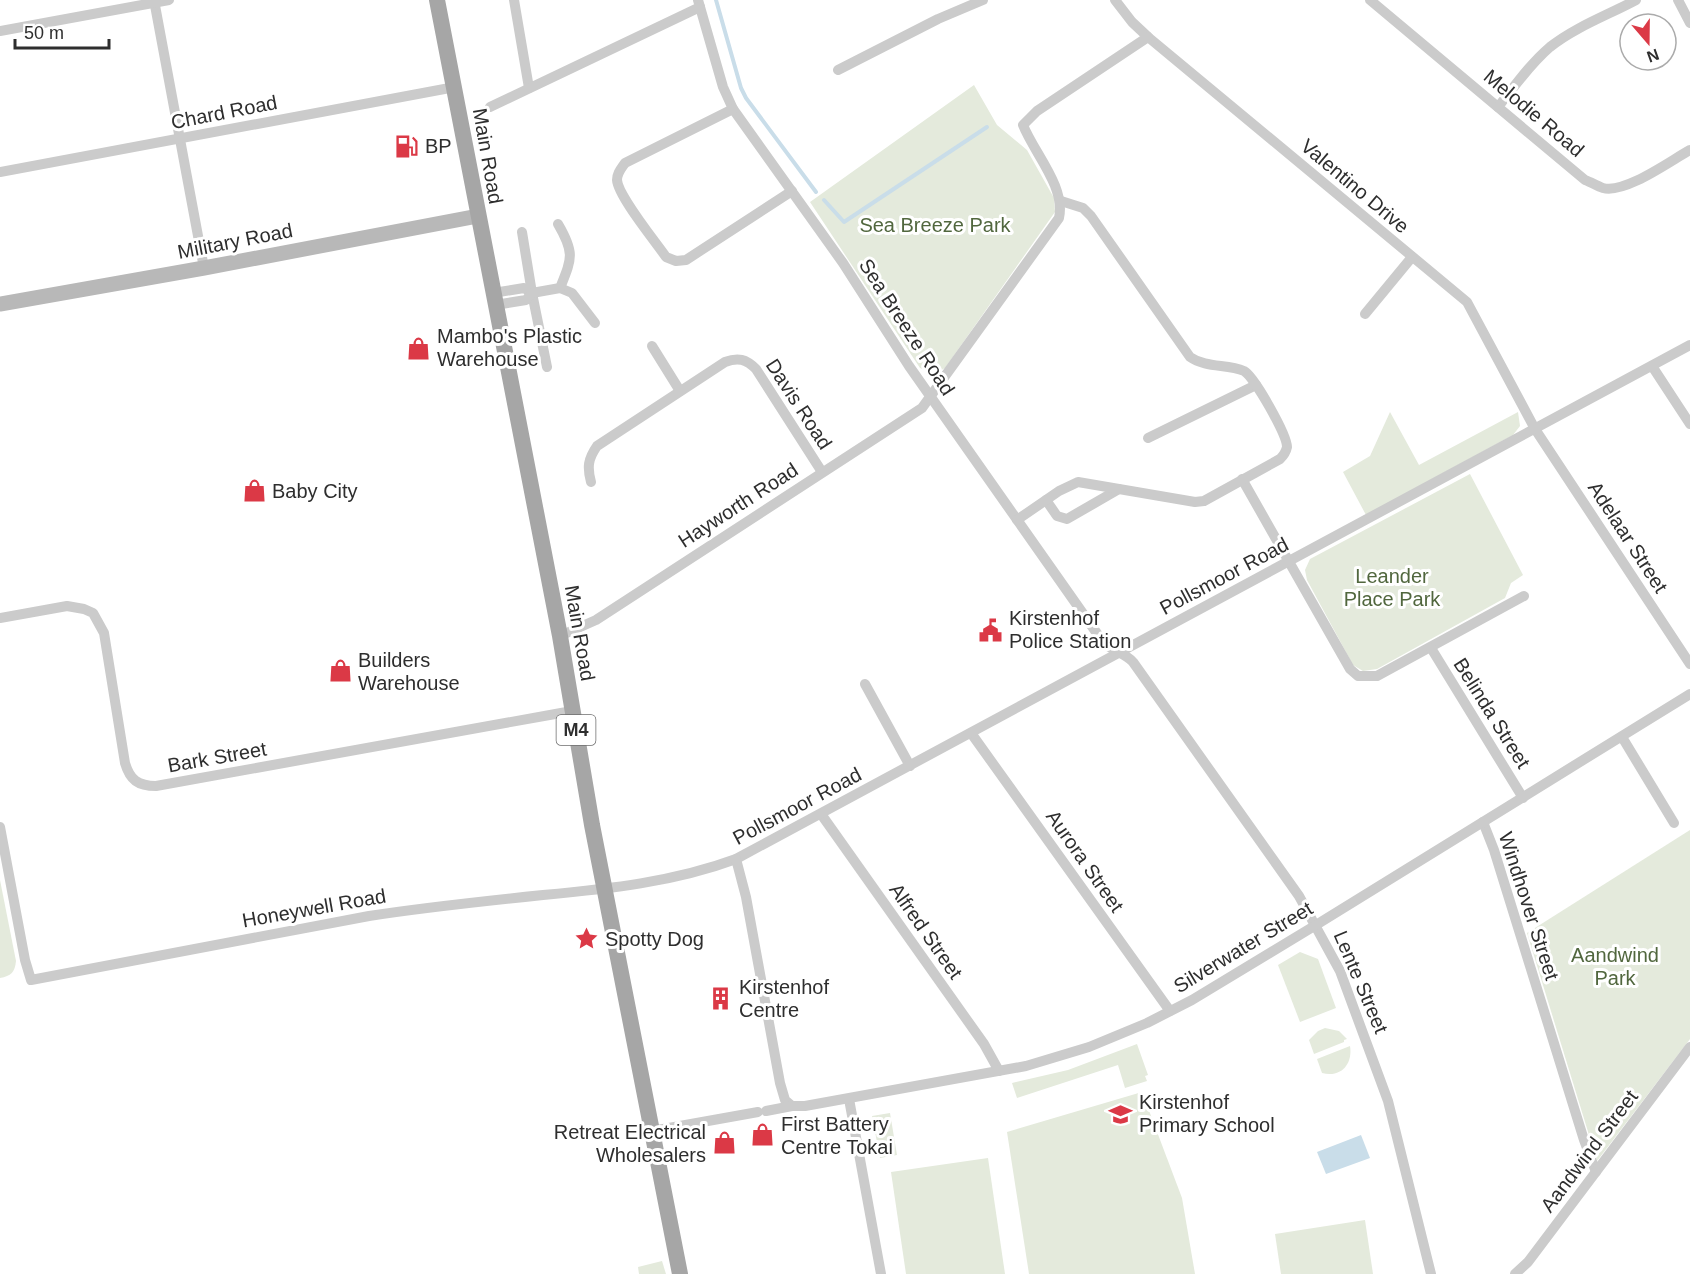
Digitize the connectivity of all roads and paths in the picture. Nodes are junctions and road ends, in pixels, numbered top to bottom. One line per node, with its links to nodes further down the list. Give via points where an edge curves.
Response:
1 (169, 0): 9 (street)
2 (437, 0): 15 (main road, Main Road / M4)
3 (514, 0): 16 (street)
4 (983, 0): 14 (street)
5 (1115, 0): 13 (street, Valentino Drive)
6 (1370, 0): 18 (street, Melodie Road)
7 (1636, 0): 18 (street, via 1551,47)
8 (1678, 0): 11 (street)
9 (155, 1): 12 (street); 20 (street)
10 (699, 4): 16 (street); 19 (street, Sea Breeze Road)
11 (1690, 23)
12 (0, 31)
13 (1148, 37): 24 (street, via 1037,111 1023,125); 28 (street, Valentino Drive)
14 (838, 69)
15 (455, 87): 20 (street, Chard Road); 25 (main road, Main Road / M4)
16 (529, 88): 17 (street)
17 (490, 107)
18 (1498, 107): 21 (street, Melodie Road, via 1585,180 1602,188 1630,183)
19 (733, 109): 23 (street, Sea Breeze Road); 23 (street, via 625,164 616,177 620,192 666,257 686,260)
20 (180, 138): 22 (street, Chard Road); 29 (street)
21 (1690, 150)
22 (0, 172)
23 (792, 191): 42 (street, Sea Breeze Road)
24 (1061, 201): 40 (street, via 1083,208 1091,216 1190,357 1244,372); 42 (street, Hayworth Road, via 1054,226)
25 (478, 216): 29 (main road, Military Road); 32 (main road, Main Road / M4)
26 (558, 224): 30 (street, via 567,240 571,262)
27 (522, 232): 31 (street)
28 (1412, 257): 34 (street); 44 (street, Valentino Drive, via 1467,302)
29 (204, 268): 33 (main road, Military Road)
30 (560, 288): 31 (street); 35 (street, via 572,293)
31 (532, 293): 32 (street, via 524,288); 39 (street)
32 (494, 299): 55 (main road, Main Road / M4)
33 (0, 304)
34 (1365, 314)
35 (595, 323)
36 (1690, 345): 38 (street, Pollsmoor Road)
37 (652, 346): 41 (street)
38 (1652, 366): 43 (street); 44 (street, Pollsmoor Road)
39 (547, 367)
40 (1256, 386): 45 (street); 47 (street, via 1287,447 1280,459)
41 (680, 391): 46 (street, Davis Road, via 728,361 742,358 750,362); 48 (street, Davis Road, via 597,446 588,463)
42 (931, 397): 46 (street, Hayworth Road, via 922,408); 51 (street, Sea Breeze Road)
43 (1690, 424)
44 (1535, 429): 52 (street, Pollsmoor Road); 58 (street, Adelaar Street)
45 (1148, 438)
46 (822, 472): 55 (street, Hayworth Road, via 596,620)
47 (1242, 479): 49 (street, via 1199,502); 52 (street)
48 (591, 482)
49 (1119, 489): 50 (street, via 1078,482); 50 (street, via 1067,519 1057,516)
50 (1046, 500): 51 (street)
51 (1017, 520): 57 (street, Sea Breeze Road, via 1103,642)
52 (1289, 561): 56 (street, via 1350,669 1358,676 1377,676); 57 (street, Pollsmoor Road)
53 (1524, 596): 56 (street)
54 (0, 618): 61 (street, Bark Street, via 67,606 93,613 104,633 125,763 135,782 145,786)
55 (560, 636): 61 (main road, Main Road / M4)
56 (1431, 648): 65 (street, Belinda Street)
57 (1121, 653): 62 (street, Pollsmoor Road); 72 (street, Lente Street, via 1133,662)
58 (1690, 664)
59 (865, 684): 64 (street)
60 (1690, 694): 63 (street, Silverwater Street)
61 (572, 711): 71 (main road, Main Road / M4)
62 (971, 733): 64 (street, Pollsmoor Road); 73 (street, Aurora Street)
63 (1622, 737): 65 (street, Silverwater Street); 68 (street)
64 (910, 766): 66 (street, Pollsmoor Road)
65 (1523, 798): 67 (street, Silverwater Street)
66 (820, 814): 70 (street, Pollsmoor Road); 75 (street, Alfred Street, via 984,1044)
67 (1483, 822): 72 (street, Silverwater Street); 79 (street, Windhover Street)
68 (1674, 823)
69 (0, 827): 71 (street, Honeywell Road, via 31,980 369,916)
70 (736, 859): 71 (street, Pollsmoor Road, via 690,875); 77 (street, via 780,1083 785,1100)
71 (605, 889): 78 (main road, Main Road / M4)
72 (1316, 925): 73 (street, Silverwater Street); 82 (street, Lente Street, via 1340,971 1382,1081)
73 (1170, 1011): 75 (street, Silverwater Street, via 1089,1047)
74 (1690, 1047): 79 (street, Aandwind Street)
75 (999, 1071): 76 (street, Silverwater Street)
76 (849, 1099): 77 (street, Silverwater Street); 81 (street)
77 (792, 1106): 78 (street, Silverwater Street)
78 (652, 1131): 80 (main road, Main Road / M4)
79 (1596, 1172): 83 (street, Aandwind Street)
80 (680, 1274)
81 (881, 1274)
82 (1431, 1274)
83 (1515, 1274)

